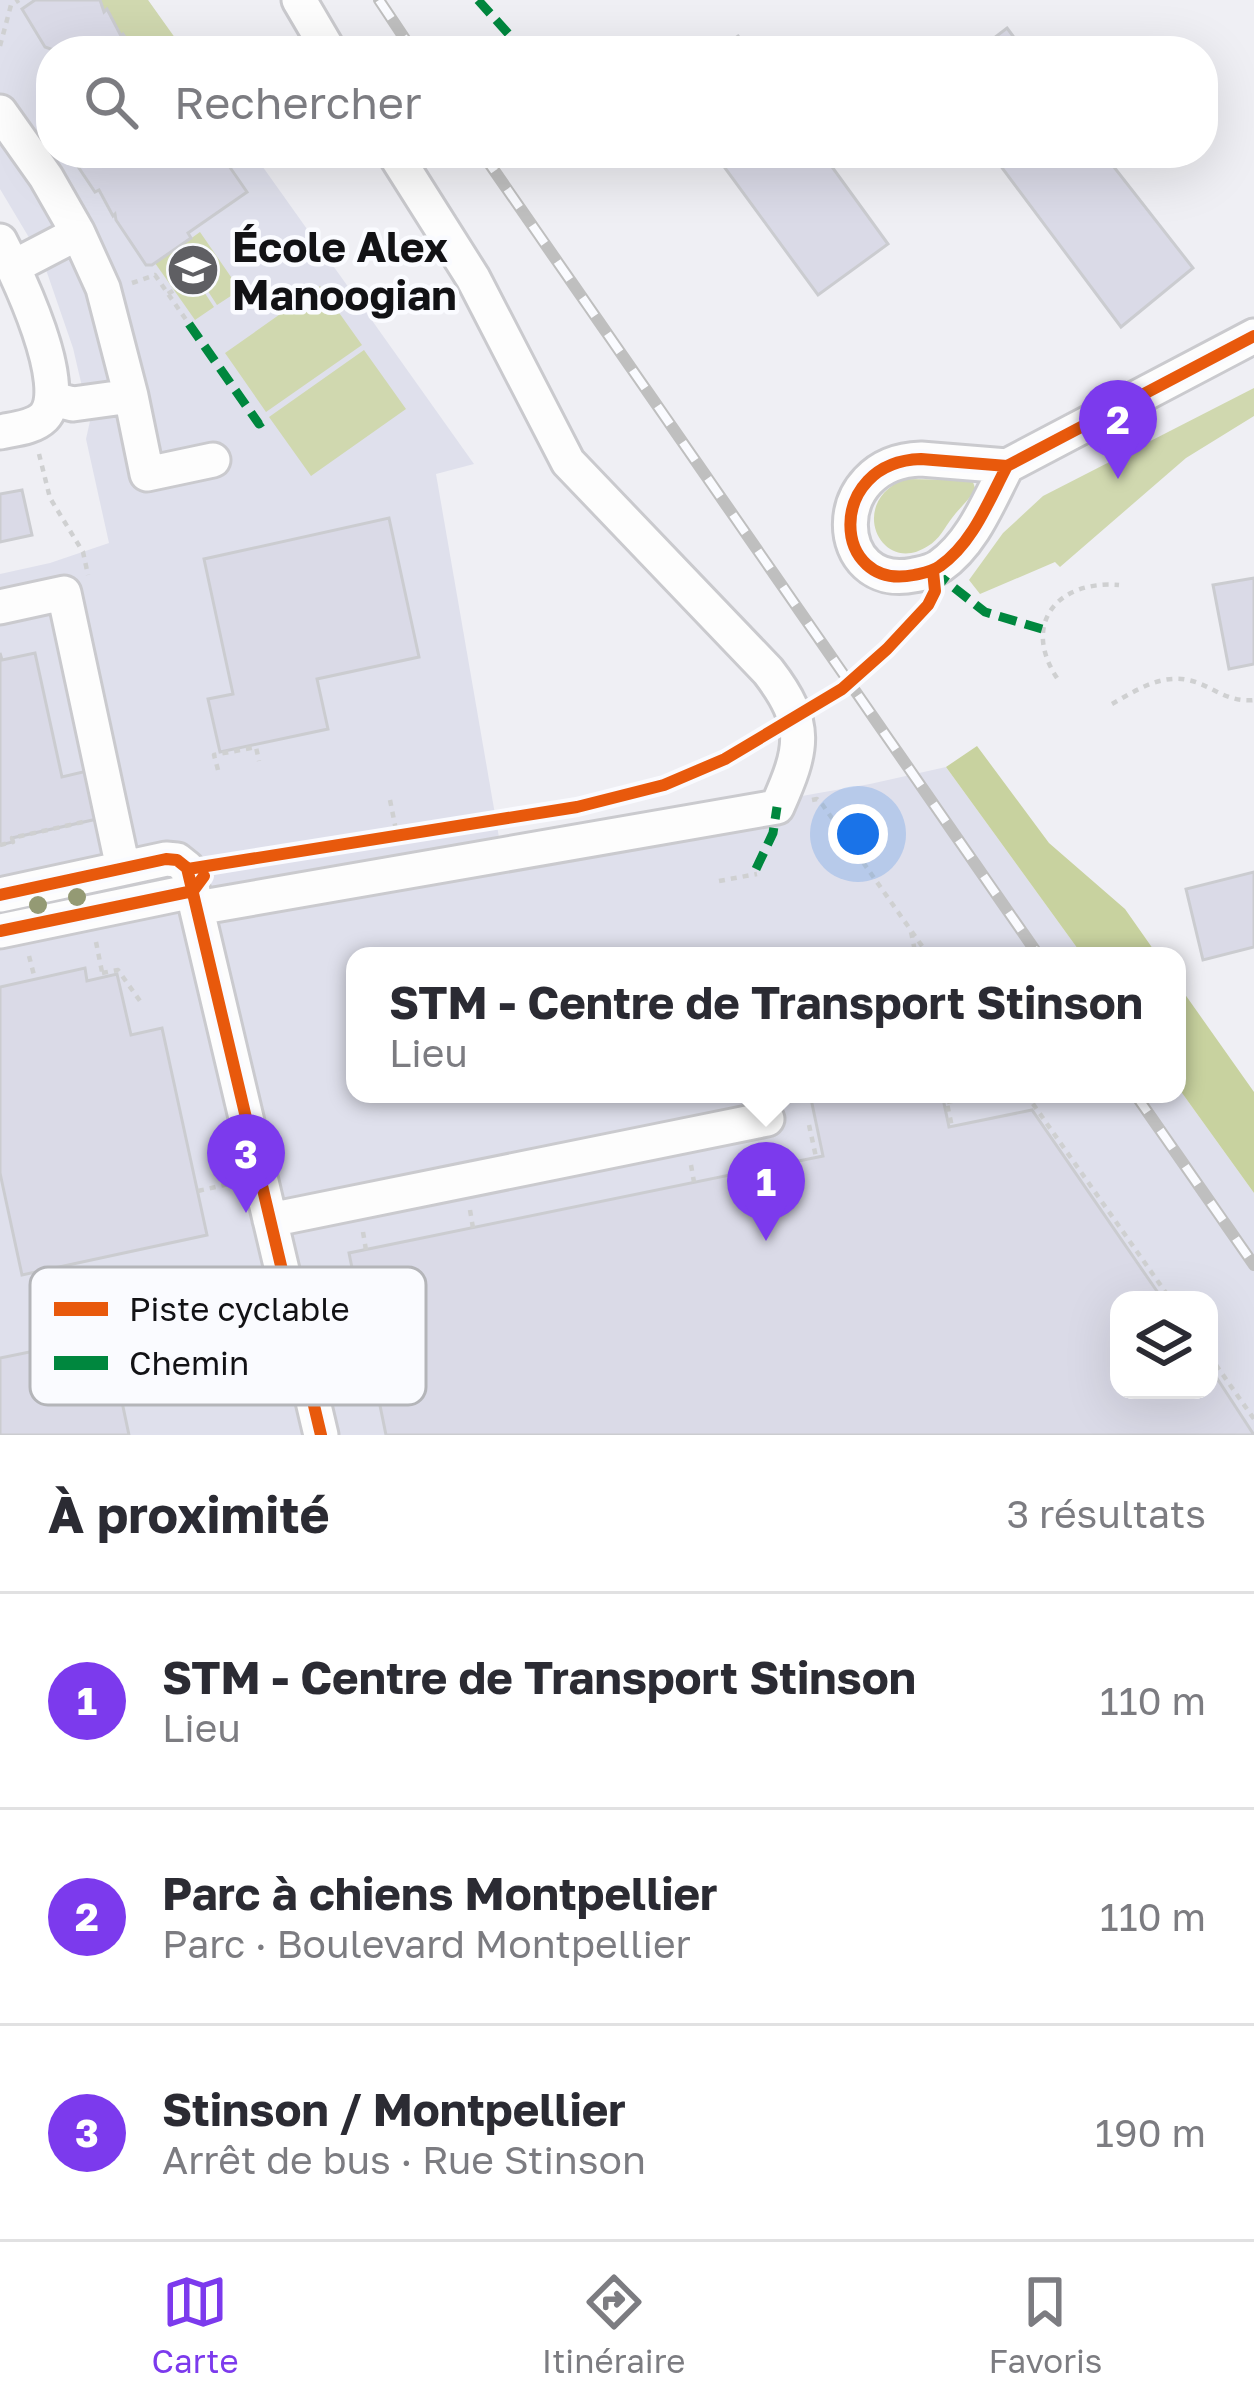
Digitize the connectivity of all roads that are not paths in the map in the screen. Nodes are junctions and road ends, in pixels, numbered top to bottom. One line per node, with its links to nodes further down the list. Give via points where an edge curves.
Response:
1 (299, 0): 2 (street)
2 (320, 36)
3 (0, 112): 4 (street)
4 (36, 163)
5 (40, 168): 7 (street)
6 (403, 168): 18 (street, via 473,278 568,462 768,671 790,702 799,754 776,808)
7 (78, 232): 8 (street); 10 (street, via 103,289)
8 (6, 254): 11 (street, via 37,327 53,384)
9 (1254, 336): 14 (street)
10 (131, 396): 11 (street); 13 (street, via 147,474)
11 (50, 405): 12 (street, via 33,424)
12 (0, 432)
13 (213, 460)
14 (1007, 466): 14 (street, via 920,459 882,466 866,479 850,514 857,551 884,578 932,571 970,536)
15 (0, 607): 16 (street, via 64,593)
16 (123, 868): 17 (street); 18 (street, via 177,860)
17 (0, 895)
18 (195, 899): 19 (street); 21 (street)
19 (0, 931)
20 (767, 1119): 21 (street)
21 (270, 1220): 22 (street)
22 (281, 1267)
23 (314, 1405): 24 (street)
24 (321, 1435)

